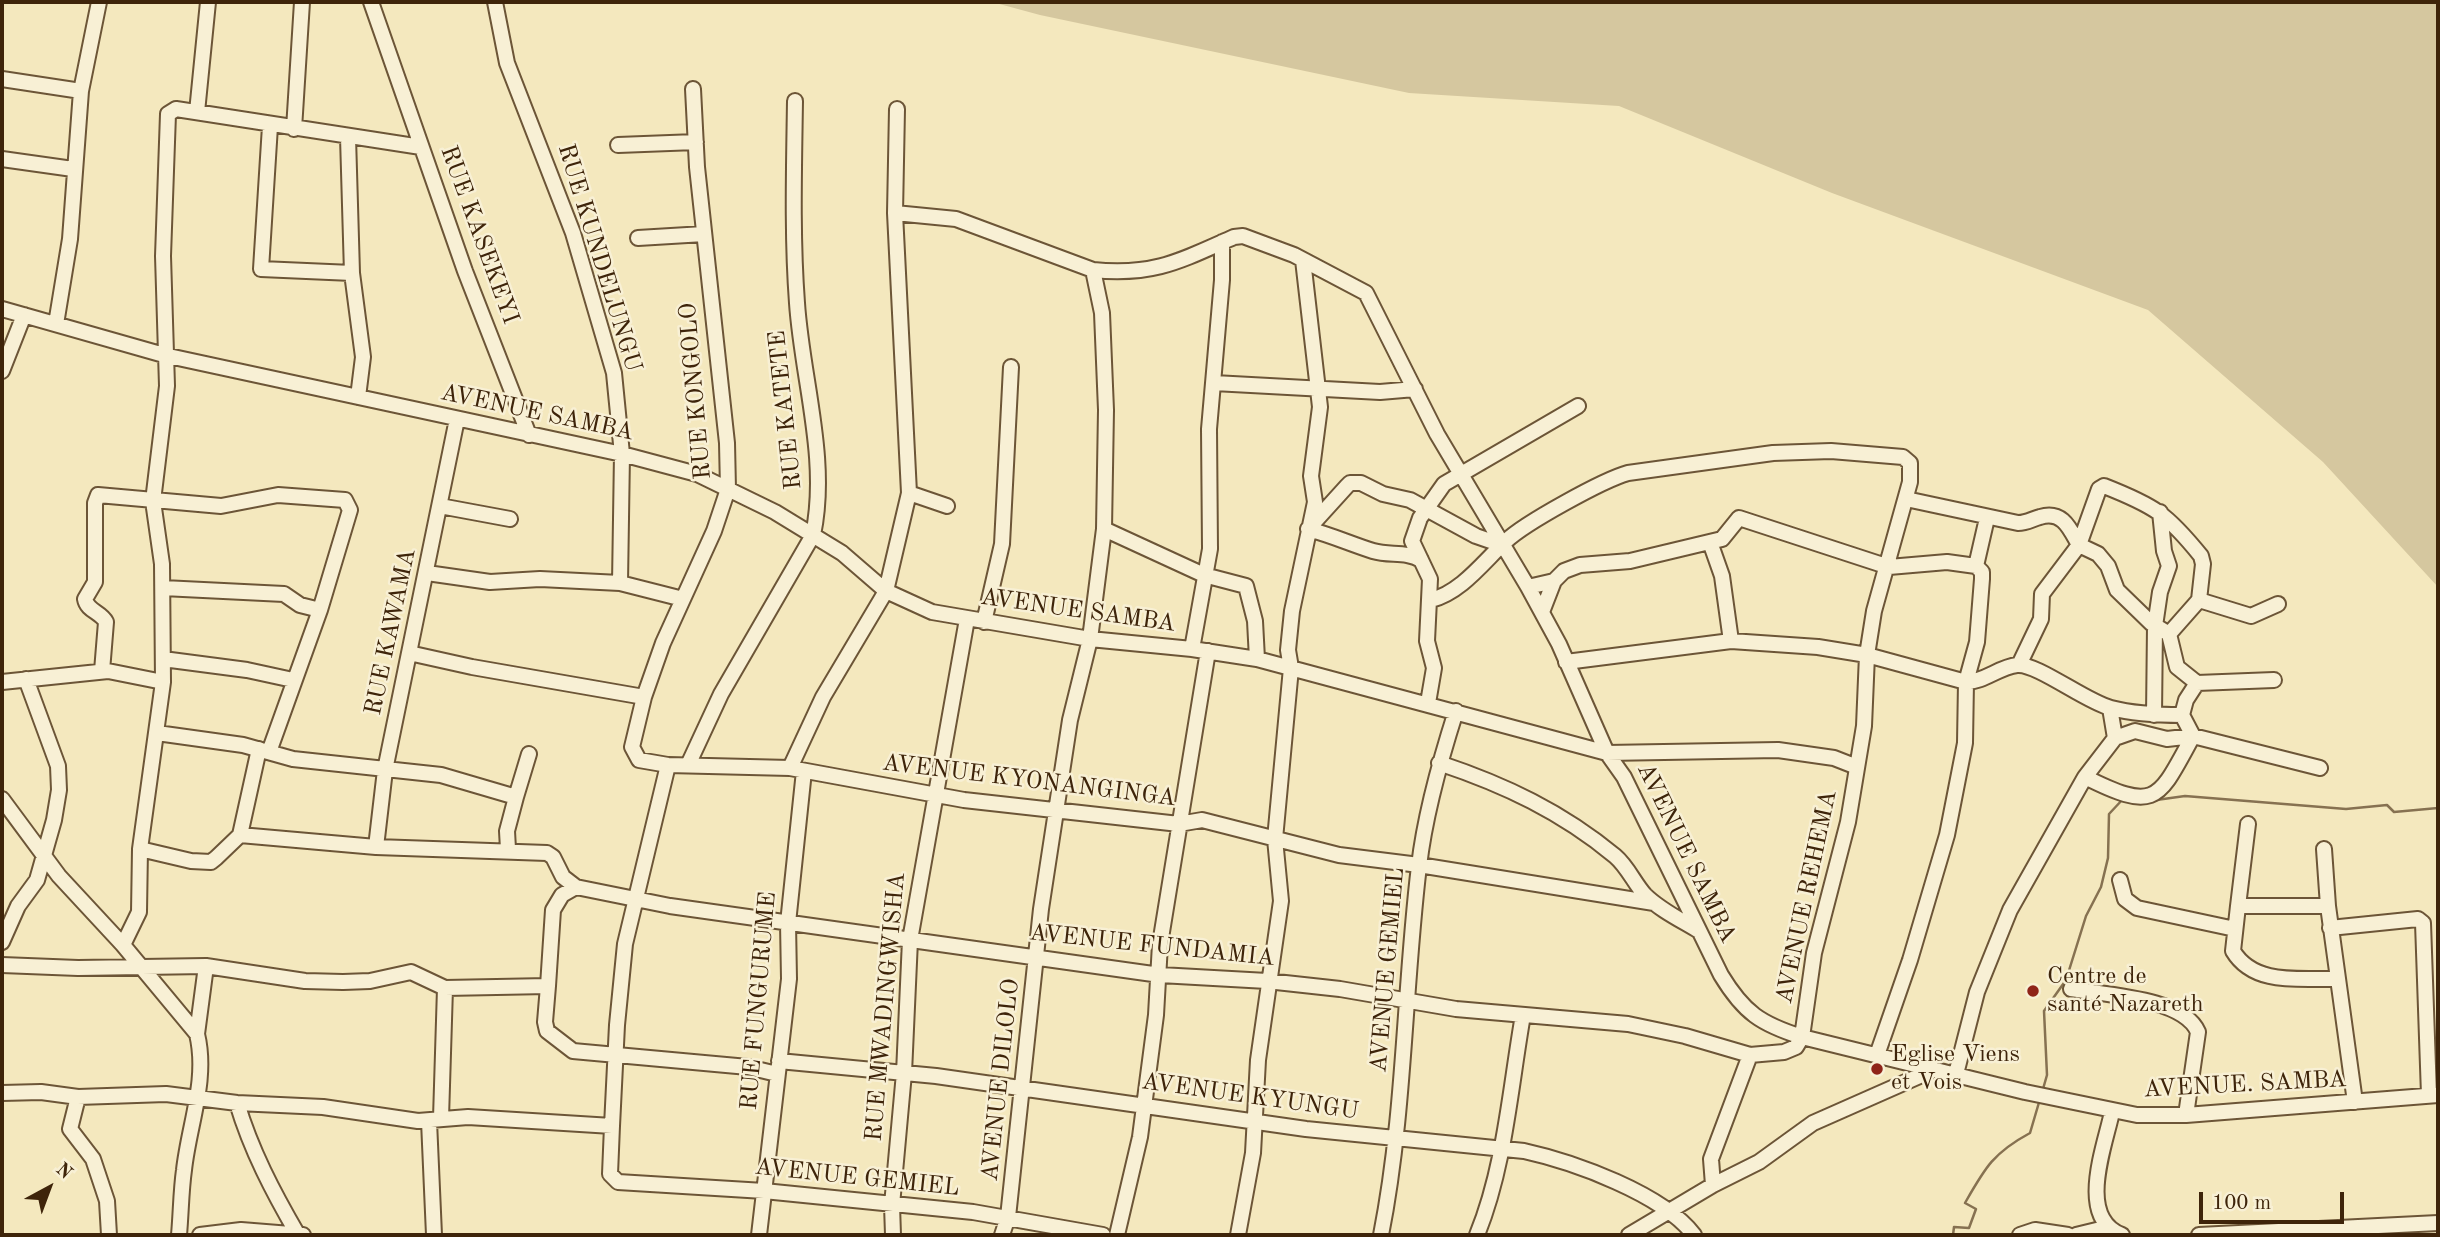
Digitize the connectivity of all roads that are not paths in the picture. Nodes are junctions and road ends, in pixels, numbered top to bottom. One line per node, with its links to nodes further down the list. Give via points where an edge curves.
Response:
1 (99, 2): 8 (street)
2 (208, 2): 11 (street)
3 (302, 2): 13 (street)
4 (371, 2): 17 (street, RUE KASEKEYI)
5 (495, 2): 40 (street, RUE KUNDELUNGU, via 507,64 573,233 608,351)
6 (2, 79): 8 (street)
7 (692, 89): 15 (street, RUE KONGOLO)
8 (81, 91): 19 (street)
9 (795, 101): 54 (street, RUE KATETE, via 797,303 819,476)
10 (897, 109): 20 (street)
11 (197, 112): 12 (street); 30 (street, via 176,109 168,114)
12 (270, 126): 13 (street); 26 (street, via 261,269)
13 (294, 129): 14 (street)
14 (348, 137): 17 (street); 26 (street)
15 (696, 142): 16 (street); 21 (street, RUE KONGOLO)
16 (618, 145)
17 (421, 147): 39 (street, RUE KASEKEYI)
18 (2, 159): 19 (street)
19 (73, 169): 29 (street, via 70,239)
20 (895, 213): 25 (street, via 956,219); 43 (street)
21 (704, 234): 22 (street); 42 (street, RUE KONGOLO)
22 (638, 238)
23 (1222, 242): 24 (street, via 1243,236); 25 (street, via 1153,270); 33 (street)
24 (1303, 260): 34 (street); 35 (street, via 1366,293)
25 (1093, 270): 52 (street, AVENUE DILOLO, via 1102,313)
26 (352, 273): 36 (street, via 363,357)
27 (2, 309): 28 (street, AVENUE SAMBA)
28 (24, 315): 29 (street, AVENUE SAMBA); 32 (street)
29 (56, 324): 30 (street, AVENUE SAMBA)
30 (164, 355): 36 (street, AVENUE SAMBA); 45 (street, via 167,386)
31 (1011, 367): 75 (street, via 1002,544)
32 (2, 371)
33 (1214, 383): 34 (street); 62 (street, via 1209,429 1210,549)
34 (1317, 387): 35 (street, via 1380,392); 53 (street, via 1320,407 1311,476 1315,502)
35 (1415, 388): 41 (street)
36 (358, 397): 38 (street, AVENUE SAMBA)
37 (1578, 407): 41 (street)
38 (457, 419): 39 (street, AVENUE SAMBA); 46 (street, RUE KAWAMA)
39 (529, 435): 40 (street, AVENUE SAMBA)
40 (622, 454): 42 (street, AVENUE SAMBA, via 697,474); 64 (street, RUE KUNDELUNGU)
41 (1461, 474): 48 (street, via 1444,484); 56 (street)
42 (728, 489): 54 (street, AVENUE SAMBA); 68 (street, RUE KONGOLO)
43 (909, 493): 47 (street); 67 (street, RUE FUNGURUME)
44 (1906, 499): 50 (street); 56 (street, AVENUE REHEMA, via 1912,471 1903,457 1831,451 1762,454 1616,476); 60 (street, AVENUE REHEMA)
45 (153, 501): 66 (street); 72 (street, via 220,506 278,495 345,500 350,510); 89 (street, via 104,494 96,499 95,582 85,599 106,622)
46 (440, 506): 51 (street); 61 (street, RUE KAWAMA)
47 (947, 506)
48 (1426, 508): 53 (street, via 1350,483); 56 (street); 58 (street, via 1412,541)
49 (2160, 512): 57 (street, via 2104,486 2095,493); 70 (street, via 2201,556); 76 (street, via 2169,566)
50 (1987, 517): 57 (street, via 2025,523 2039,517 2061,517); 59 (street)
51 (510, 519)
52 (1104, 529): 62 (street); 78 (street, AVENUE DILOLO)
53 (1308, 529): 58 (street, via 1372,551 1412,554); 88 (street, via 1292,611)
54 (813, 535): 67 (street, AVENUE SAMBA); 112 (street, RUE KATETE, via 720,694)
55 (1710, 542): 60 (street, via 1722,539 1740,518 1746,518); 63 (street, via 1630,561 1580,565); 79 (street, via 1722,576)
56 (1502, 545): 65 (street); 69 (street, via 1450,592)
57 (2078, 545): 76 (street, via 2103,559 2117,590); 87 (street, via 2042,594 2040,619)
58 (1421, 560): 69 (street, via 1430,579)
59 (1976, 566): 60 (street, via 1947,562); 95 (street, via 1982,572 1978,629)
60 (1889, 567): 83 (street, AVENUE REHEMA, via 1874,611)
61 (426, 573): 64 (street, via 489,582); 82 (street, RUE KAWAMA)
62 (1204, 575): 80 (street); 85 (street, via 1246,586 1255,621)
63 (1554, 581): 65 (street); 73 (street)
64 (620, 583): 68 (street)
65 (1528, 587): 73 (street)
66 (163, 588): 72 (street, via 284,594 300,605); 84 (street)
67 (886, 591): 74 (street, AVENUE SAMBA, via 932,612); 116 (street, RUE FUNGURUME, via 823,697)
68 (683, 599): 97 (street, RUE KONGOLO)
69 (1431, 600): 98 (street, via 1427,641 1434,668)
70 (2199, 600): 71 (street, via 2251,617); 77 (street)
71 (2278, 604)
72 (320, 610): 91 (street)
73 (1542, 612): 86 (street)
74 (967, 619): 75 (street, AVENUE SAMBA); 118 (street, RUE MWADINGWISHA)
75 (984, 622): 78 (street, AVENUE SAMBA)
76 (2155, 626): 77 (street); 101 (street)
77 (2169, 634): 96 (street, via 2177,667)
78 (1090, 639): 80 (street, AVENUE SAMBA); 121 (street, AVENUE DILOLO, via 1070,720)
79 (1731, 641): 83 (street); 86 (street)
80 (1192, 649): 81 (street, AVENUE SAMBA)
81 (1208, 651): 85 (street, AVENUE SAMBA); 122 (street)
82 (409, 653): 97 (street); 115 (street, RUE KAWAMA)
83 (1867, 655): 95 (street); 113 (street, AVENUE REHEMA, via 1867,702)
84 (163, 659): 91 (street); 94 (street)
85 (1256, 659): 88 (street, AVENUE SAMBA)
86 (1566, 662): 107 (street)
87 (2019, 665): 95 (street); 99 (street)
88 (1291, 668): 98 (street, AVENUE SAMBA); 125 (street)
89 (102, 671): 90 (street); 94 (street)
90 (26, 679): 93 (street); 130 (street, via 58,766 54,820)
91 (293, 680): 106 (street)
92 (2274, 680): 96 (street)
93 (2, 682)
94 (163, 682): 103 (street)
95 (1966, 682): 161 (street, via 1965,743 1947,835)
96 (2197, 683): 102 (street)
97 (644, 697): 109 (street, RUE KONGOLO)
98 (1428, 703): 100 (street, AVENUE SAMBA)
99 (2110, 708): 101 (street); 105 (street)
100 (1456, 711): 107 (street, AVENUE SAMBA); 110 (street, AVENUE GEMIEL)
101 (2154, 715): 102 (street)
102 (2182, 715): 104 (street)
103 (157, 733): 106 (street, via 185,734); 127 (street)
104 (2193, 736): 105 (street, via 2167,738 2135,731); 114 (street); 117 (street, via 2165,787 2156,794 2121,794)
105 (2115, 738): 117 (street)
106 (264, 751): 115 (street, via 293,759); 124 (street)
107 (1607, 753): 113 (street, via 1778,750 1834,758); 141 (street, AVENUE SAMBA, via 1625,776)
108 (529, 754): 119 (street)
109 (633, 755): 111 (street, AVENUE KYONANGINGA)
110 (1440, 763): 131 (street, AVENUE GEMIEL); 135 (street, via 1545,807 1619,859)
111 (668, 765): 112 (street, AVENUE KYONANGINGA); 134 (street)
112 (688, 765): 116 (street, AVENUE KYONANGINGA)
113 (1857, 767): 158 (street, AVENUE REHEMA, via 1814,953)
114 (2320, 768)
115 (385, 769): 119 (street, via 441,775); 126 (street, RUE KAWAMA)
116 (797, 769): 118 (street, AVENUE KYONANGINGA); 138 (street, RUE FUNGURUME)
117 (2085, 777): 165 (street, via 2020,890 1977,992)
118 (936, 796): 121 (street, AVENUE KYONANGINGA); 142 (street, RUE MWADINGWISHA)
119 (516, 797): 128 (street, via 507,831)
120 (2, 799): 130 (street)
121 (1056, 809): 122 (street, AVENUE KYONANGINGA); 145 (street, AVENUE DILOLO)
122 (1179, 824): 125 (street, AVENUE KYONANGINGA, via 1202,820); 149 (street, via 1160,944)
123 (2248, 824): 136 (street)
124 (240, 835): 126 (street); 127 (street, via 211,862 191,862)
125 (1275, 839): 131 (street, AVENUE KYONANGINGA, via 1350,857); 151 (street, via 1281,901)
126 (372, 848): 128 (street)
127 (140, 849): 144 (street, via 139,912)
128 (508, 849): 133 (street, via 547,853)
129 (2323, 849): 137 (street)
130 (43, 853): 143 (street, via 37,880 18,906); 144 (street)
131 (1419, 865): 135 (street, AVENUE KYONANGINGA); 155 (street, AVENUE GEMIEL)
132 (2119, 880): 140 (street, via 2125,898 2137,908)
133 (576, 887): 134 (street, AVENUE FUNDAMIA); 152 (street, AVENUE KYUNGU, via 562,895 554,910)
134 (636, 899): 138 (street, AVENUE FUNDAMIA); 159 (street, via 625,944)
135 (1654, 903): 141 (street)
136 (2238, 906): 137 (street); 140 (street)
137 (2328, 906): 139 (street)
138 (788, 923): 142 (street, AVENUE FUNDAMIA); 162 (street, RUE FUNGURUME, via 789,979)
139 (2330, 928): 150 (street); 169 (street, via 2418,919 2423,923)
140 (2235, 929): 150 (street, via 2233,951 2258,975)
141 (1700, 932): 158 (street, AVENUE SAMBA, via 1737,1001 1770,1027)
142 (910, 940): 145 (street, AVENUE FUNDAMIA); 164 (street, RUE MWADINGWISHA)
143 (2, 942)
144 (123, 946): 148 (street)
145 (1037, 959): 149 (street, AVENUE FUNDAMIA); 166 (street, AVENUE DILOLO)
146 (2, 965): 148 (street)
147 (206, 966): 148 (street); 153 (street, via 305,981 370,981 411,972); 157 (street)
148 (142, 968): 157 (street)
149 (1160, 975): 151 (street, AVENUE FUNDAMIA); 174 (street)
150 (2336, 979): 172 (street)
151 (1267, 981): 155 (street, AVENUE FUNDAMIA); 178 (street)
152 (548, 986): 153 (street); 159 (street, AVENUE KYUNGU, via 545,1022 553,1039 573,1051)
153 (445, 988): 177 (street)
154 (2071, 989): 176 (street, via 2151,1003 2178,1010 2193,1020 2198,1032)
155 (1406, 999): 156 (street, AVENUE FUNDAMIA); 180 (street, AVENUE GEMIEL)
156 (1523, 1015): 160 (street, AVENUE FUNDAMIA, via 1658,1029); 181 (street)
157 (197, 1034): 171 (street)
158 (1802, 1037): 160 (street, AVENUE FUNDAMIA, via 1796,1047 1784,1052); 161 (street, AVENUE SAMBA)
159 (617, 1055): 162 (street, AVENUE KYUNGU); 179 (street)
160 (1751, 1055): 182 (street, via 1711,1159)
161 (1877, 1055): 163 (street, AVENUE SAMBA)
162 (778, 1068): 164 (street, AVENUE KYUNGU); 183 (street, RUE FUNGURUME)
163 (1933, 1070): 165 (street, AVENUE SAMBA); 182 (street, via 1813,1124 1759,1162)
164 (904, 1073): 166 (street, AVENUE KYUNGU); 184 (street, RUE MWADINGWISHA)
165 (1956, 1074): 167 (street, AVENUE SAMBA)
166 (1022, 1088): 174 (street, AVENUE KYUNGU); 186 (street, AVENUE DILOLO)
167 (2025, 1092): 175 (street, AVENUE. SAMBA)
168 (2, 1093): 170 (street)
169 (2433, 1095): 172 (street, AVENUE. SAMBA)
170 (78, 1097): 171 (street, via 166,1094); 190 (street, via 70,1129 93,1159 107,1201)
171 (198, 1098): 173 (street); 191 (street, via 184,1170)
172 (2355, 1102): 176 (street, AVENUE. SAMBA)
173 (237, 1103): 177 (street); 193 (street, via 268,1183)
174 (1142, 1106): 178 (street, AVENUE KYUNGU); 200 (street, via 1140,1137)
175 (2112, 1112): 176 (street, AVENUE. SAMBA); 188 (street, via 2094,1195)
176 (2186, 1115)
177 (435, 1120): 179 (street); 195 (street)
178 (1256, 1121): 180 (street, AVENUE KYUNGU); 201 (street)
179 (612, 1126): 183 (street, AVENUE GEMIEL, via 610,1174 618,1181)
180 (1396, 1138): 181 (street, AVENUE KYUNGU); 202 (street, AVENUE GEMIEL)
181 (1502, 1148): 185 (street, AVENUE KYUNGU, via 1566,1161); 203 (street, via 1489,1206)
182 (1713, 1185): 185 (street)
183 (764, 1191): 184 (street, AVENUE GEMIEL); 196 (street, RUE FUNGURUME)
184 (892, 1205): 186 (street, AVENUE GEMIEL); 197 (street, RUE MWADINGWISHA)
185 (1671, 1211): 204 (street); 205 (street, AVENUE KYUNGU)
186 (1008, 1217): 198 (street, AVENUE DILOLO); 199 (street, AVENUE GEMIEL)
187 (2438, 1223): 210 (street)
188 (2109, 1227): 208 (street); 209 (street)
189 (241, 1233): 192 (street); 193 (street)
190 (109, 1235)
191 (179, 1235)
192 (200, 1235)
193 (298, 1235): 194 (street)
194 (305, 1235)
195 (434, 1235)
196 (759, 1235)
197 (893, 1235)
198 (1002, 1235)
199 (1102, 1235)
200 (1117, 1235)
201 (1238, 1235)
202 (1381, 1235)
203 (1477, 1235)
204 (1629, 1235)
205 (1693, 1235)
206 (2020, 1235): 207 (street, via 2035,1230)
207 (2068, 1235)
208 (2076, 1235)
209 (2122, 1235)
210 (2199, 1235)

